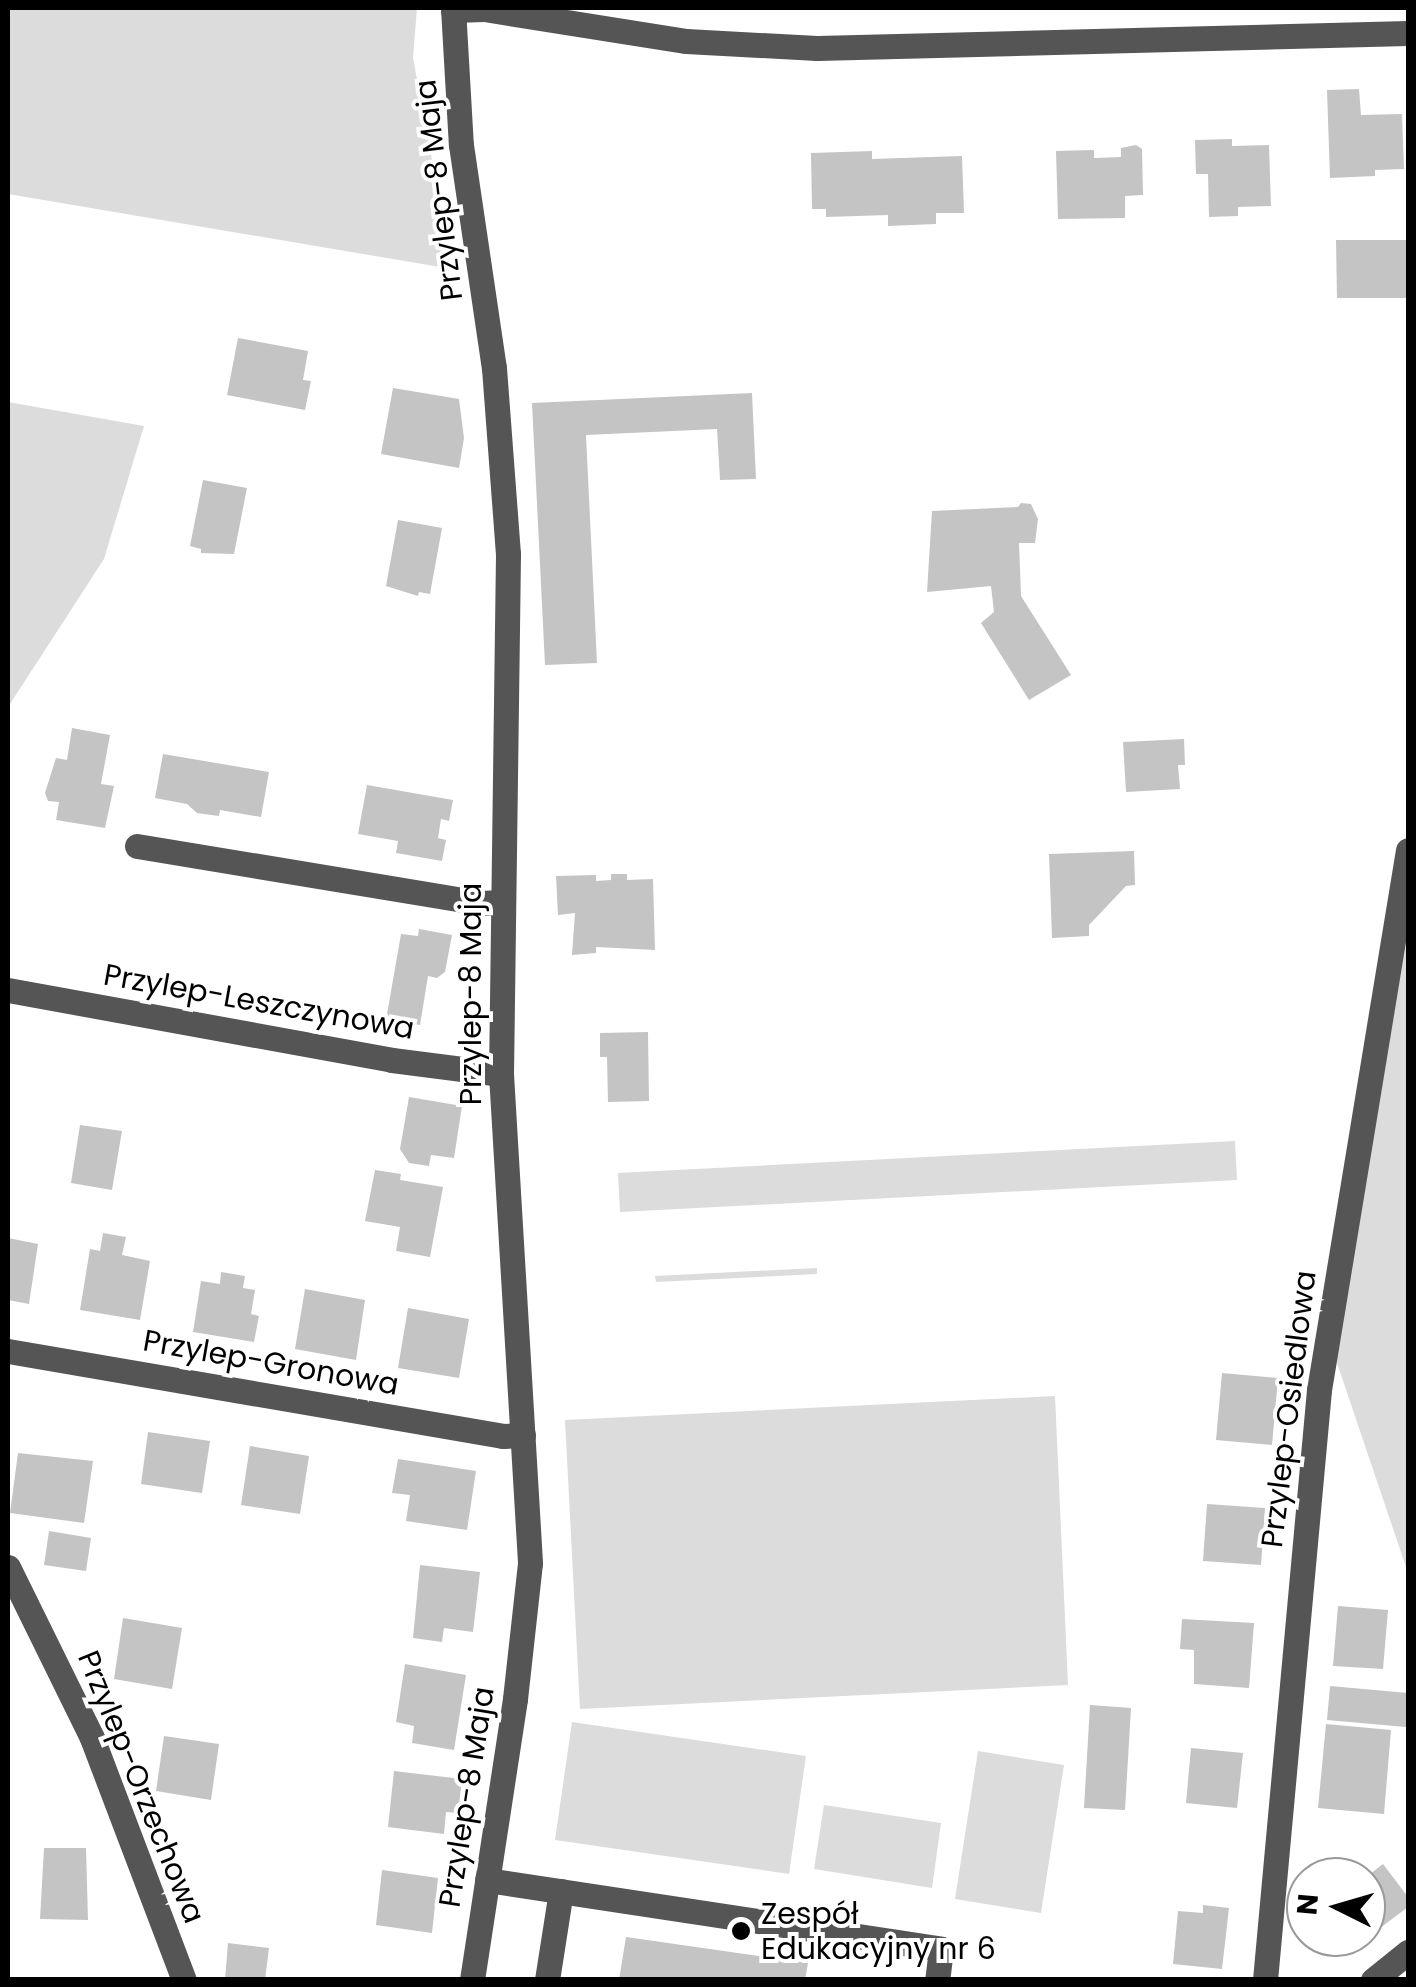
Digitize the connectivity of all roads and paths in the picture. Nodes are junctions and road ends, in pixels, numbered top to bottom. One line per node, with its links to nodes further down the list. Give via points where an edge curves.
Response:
1 (453, 9): 2 (street, via 686,41 817,48); 5 (street, Przylep-8 Maja, via 508,554)
2 (1408, 33)
3 (136, 846): 5 (street)
4 (1408, 850): 18 (street, Przylep-Osiedlowa, via 1319,1390)
5 (502, 902): 7 (street, Przylep-8 Maja)
6 (8, 990): 7 (street, Przylep-Leszczynowa)
7 (500, 1074): 9 (street, Przylep-8 Maja)
8 (8, 1352): 9 (street, Przylep-Gronowa, via 503,1436)
9 (523, 1434): 11 (street, Przylep-8 Maja, via 530,1563)
10 (8, 1567): 14 (street, Przylep-Orzechowa, via 92,1738)
11 (487, 1880): 12 (street); 15 (street, Przylep-8 Maja)
12 (561, 1891): 16 (street); 17 (street, via 941,1949)
13 (1408, 1952): 19 (street)
14 (184, 1980)
15 (472, 1980)
16 (548, 1980)
17 (937, 1980)
18 (1266, 1980)
19 (1374, 1980)

